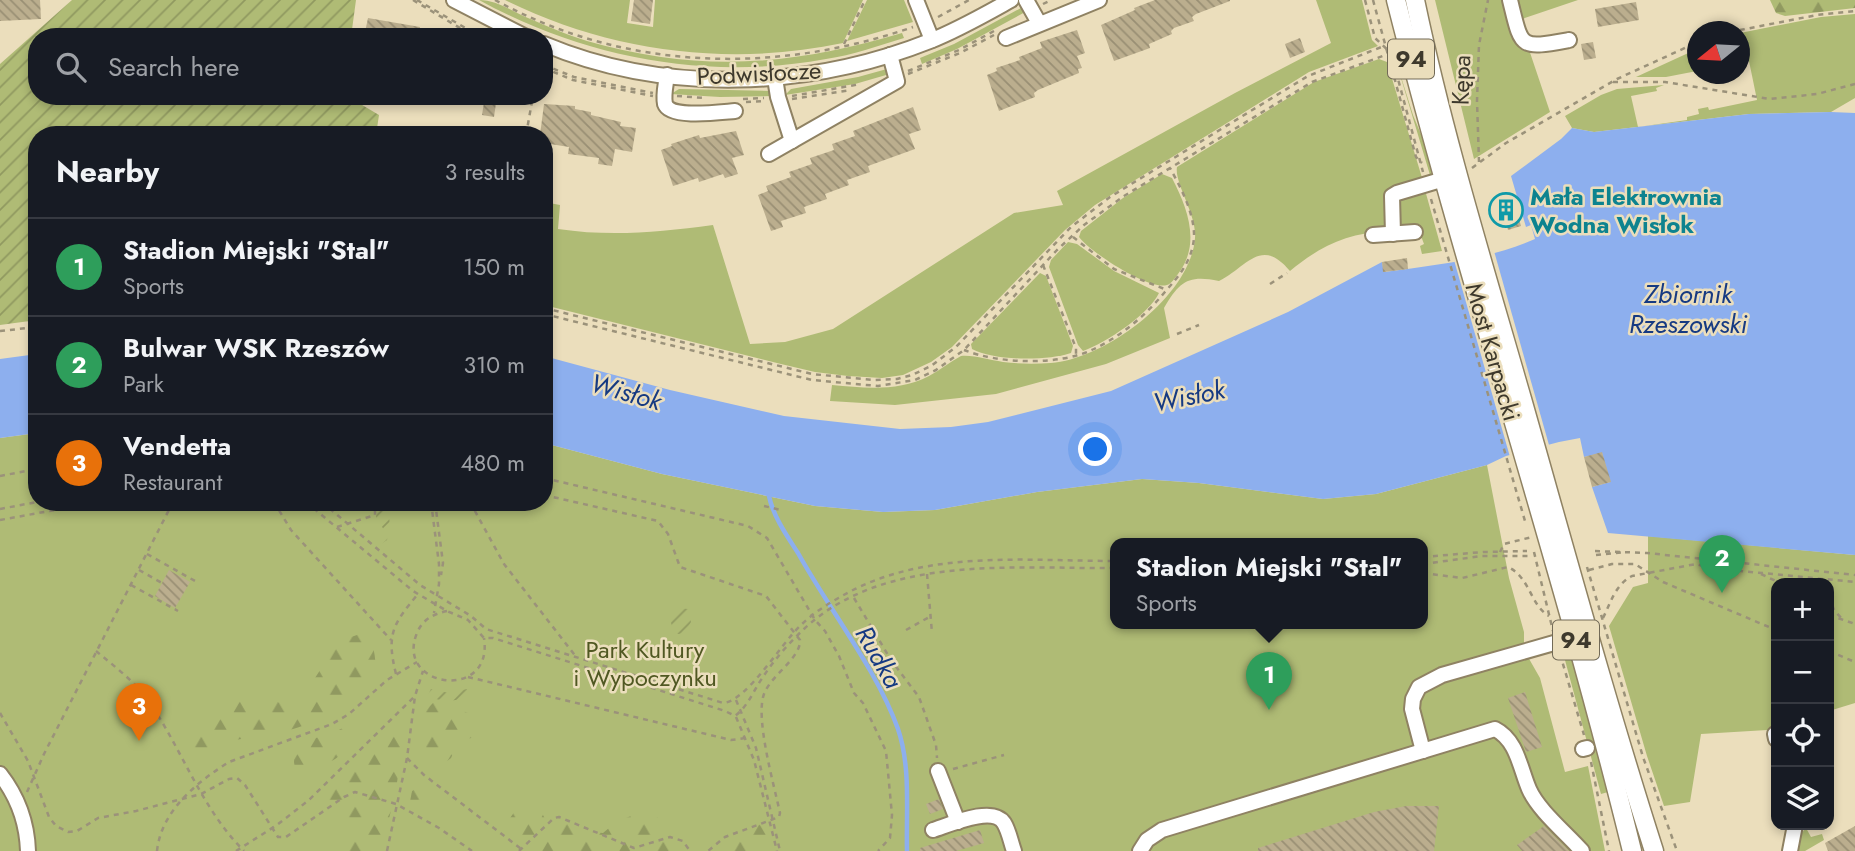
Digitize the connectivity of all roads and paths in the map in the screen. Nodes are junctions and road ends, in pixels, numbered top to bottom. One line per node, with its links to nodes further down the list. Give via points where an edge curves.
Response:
1 (415, 0): 19 (path); 20 (path)
2 (454, 0): 21 (street)
3 (495, 0): 17 (path, via 610,45 704,59 808,55)
4 (865, 0): 26 (path)
5 (916, 0): 17 (street)
6 (969, 0): 17 (path)
7 (1011, 0): 24 (street, Podwisłocze)
8 (1026, 0): 18 (street)
9 (1099, 0): 18 (street)
10 (1365, 0): 27 (path, via 1375,38)
11 (1373, 0): 27 (path)
12 (1396, 0): 42 (main road, 94)
13 (1415, 0): 42 (main road, 94)
14 (1488, 0): 42 (path, Kępa, via 1479,45 1477,102)
15 (1510, 0): 25 (street, via 1518,32 1528,44)
16 (1855, 11): 22 (path)
17 (925, 23): 24 (street)
18 (1039, 23): 23 (street)
19 (460, 28)
20 (465, 28)
21 (508, 28)
22 (1750, 28)
23 (1006, 38)
24 (932, 40): 31 (street, Podwisłocze)
25 (1569, 40)
26 (844, 44)
27 (1384, 46): 30 (path); 52 (path, via 1308,76 1110,197 1071,227 956,347 912,375 873,380 812,374)
28 (553, 47): 32 (street, Podwisłocze, via 593,61)
29 (1687, 47): 34 (path)
30 (1389, 53): 41 (path, via 1312,82); 42 (path, via 1420,162)
31 (890, 55): 33 (street, Podwisłocze); 39 (street, via 897,80)
32 (667, 75): 33 (street, Podwisłocze); 37 (street, via 665,104 669,109 680,113)
33 (775, 78): 39 (street)
34 (1613, 82): 35 (path, via 1665,82 1770,99); 42 (path)
35 (1855, 84)
36 (531, 105): 38 (path)
37 (735, 111)
38 (528, 126)
39 (792, 141): 40 (street)
40 (769, 154)
41 (1170, 168): 47 (path, via 1103,210); 51 (path, via 1185,199 1194,237 1190,258)
42 (1452, 175): 43 (path); 45 (street, via 1392,196); 60 (main road, Most Karpacki / 94); 60 (path, via 1446,251)
43 (1439, 206)
44 (1415, 232): 45 (street)
45 (1393, 234): 46 (street)
46 (1373, 235)
47 (1072, 236): 48 (path); 51 (path, via 1114,268)
48 (1043, 265): 58 (path); 59 (path)
49 (1287, 273): 50 (path)
50 (1270, 284)
51 (1167, 290): 59 (path, via 1134,323 1093,349)
52 (553, 310)
53 (553, 316): 58 (path, via 844,384 908,382)
54 (1199, 325): 57 (path)
55 (28, 328): 56 (path)
56 (0, 331)
57 (1177, 334)
58 (964, 350): 59 (path, via 990,358 1030,361)
59 (1076, 354)
60 (1521, 455): 80 (path); 132 (main road, 94); 183 (main road, 94)
61 (28, 470): 62 (path)
62 (0, 475)
63 (553, 480): 119 (path, via 748,526 767,538)
64 (553, 497): 131 (path, via 658,521 668,534 680,568 766,596)
65 (28, 504): 67 (path)
66 (764, 506): 68 (path)
67 (0, 509)
68 (781, 510)
69 (50, 511): 78 (path)
70 (168, 511): 86 (path)
71 (279, 511): 134 (path, via 291,530)
72 (317, 511): 81 (path)
73 (333, 511): 79 (path)
74 (375, 511): 79 (path, via 375,515)
75 (434, 511): 110 (path, via 443,563)
76 (434, 511): 110 (path)
77 (475, 511): 138 (path, via 504,564)
78 (0, 520)
79 (348, 524): 81 (path); 113 (path)
80 (1527, 525)
81 (337, 527): 112 (path)
82 (1529, 538): 84 (path, via 1504,544)
83 (1534, 549): 122 (path)
84 (1500, 551): 88 (path); 88 (path, via 1527,554); 89 (path)
85 (1625, 552): 87 (path); 87 (path, via 1595,553); 91 (path)
86 (147, 554): 97 (path); 107 (path)
87 (1620, 554): 94 (path)
88 (1500, 556): 93 (path)
89 (1428, 557)
90 (1584, 558): 98 (path)
91 (1699, 560): 95 (path); 103 (path)
92 (1110, 561): 119 (path, via 936,564 878,579)
93 (1428, 563)
94 (1620, 563): 98 (path); 100 (path, via 1635,564)
95 (1696, 564): 100 (path); 101 (path)
96 (1110, 568): 99 (path)
97 (139, 570): 109 (path); 111 (path)
98 (1588, 570): 124 (path)
99 (927, 573): 114 (path); 121 (path)
100 (1649, 573): 124 (path, via 1620,584); 128 (path)
101 (1760, 573): 104 (path); 105 (path)
102 (1428, 574): 122 (path, via 1462,578 1508,567 1519,572)
103 (1855, 575)
104 (1771, 578)
105 (1818, 578)
106 (1834, 579): 108 (path)
107 (195, 581)
108 (1855, 582)
109 (162, 583)
110 (439, 584): 113 (path)
111 (131, 585): 117 (path); 136 (path)
112 (418, 594): 115 (path); 134 (path, via 397,619)
113 (436, 595): 115 (path); 138 (path, via 486,629)
114 (854, 597): 125 (path); 154 (path, via 919,697 936,745)
115 (435, 605): 118 (path); 120 (path)
116 (1834, 610): 126 (path)
117 (178, 611)
118 (447, 611): 120 (path); 133 (path, via 468,620)
119 (813, 614): 125 (path); 131 (path)
120 (433, 615): 139 (path, via 415,640)
121 (931, 616): 129 (path); 130 (path)
122 (1549, 616): 135 (path)
123 (1834, 617): 126 (path)
124 (1603, 618): 184 (path, via 1643,757)
125 (816, 619): 131 (path); 177 (path, via 886,751 892,815 890,838)
126 (1844, 621): 127 (path)
127 (1855, 624)
128 (1771, 628)
129 (906, 630)
130 (932, 633)
131 (796, 634): 146 (path); 147 (path); 162 (path, via 799,649 769,683 761,709 780,813)
132 (1574, 637): 135 (street); 182 (main road, 94)
133 (484, 638): 141 (path); 144 (path, via 482,660)
134 (391, 640): 143 (path)
135 (1557, 642): 151 (street, via 1419,687 1412,709); 181 (path)
136 (96, 651): 156 (path); 157 (path, via 148,701)
137 (1834, 653): 140 (path)
138 (577, 658): 141 (path); 146 (path, via 717,702)
139 (417, 662): 142 (path); 143 (path)
140 (1855, 662)
141 (583, 666): 149 (path)
142 (424, 671): 144 (path, via 444,681); 145 (path)
143 (396, 674): 157 (path, via 332,724 229,762)
144 (468, 677): 150 (path, via 731,740)
145 (415, 695): 153 (path); 164 (path, via 309,800)
146 (736, 700): 147 (path)
147 (741, 711): 149 (path); 162 (path, via 756,748)
148 (0, 713): 156 (path)
149 (735, 716): 150 (path)
150 (746, 738): 162 (path)
151 (1423, 751): 179 (street, via 1162,830); 180 (street, via 1495,729 1503,733 1534,798)
152 (1003, 755): 154 (path)
153 (407, 758): 160 (path); 168 (path)
154 (938, 771): 163 (street)
155 (0, 774): 161 (street)
156 (34, 776): 159 (path, via 49,817 68,832 98,818); 161 (path)
157 (195, 786): 158 (path); 159 (path)
158 (201, 794): 159 (path); 164 (path, via 237,779); 167 (path)
159 (182, 799): 170 (path, via 159,836)
160 (397, 804): 164 (path, via 355,792 286,837); 172 (path); 173 (path)
161 (20, 808): 169 (street)
162 (771, 820): 175 (path, via 720,839); 176 (path)
163 (958, 822): 165 (street); 178 (street, via 998,818 1004,822)
164 (272, 828): 167 (path)
165 (933, 830)
166 (1794, 830): 185 (street)
167 (242, 849): 171 (path)
168 (522, 850): 174 (path, via 559,817 634,848 670,837 683,841)
169 (28, 851)
170 (156, 851)
171 (236, 851)
172 (387, 851)
173 (472, 851)
174 (690, 851)
175 (708, 851)
176 (779, 851)
177 (878, 851)
178 (1014, 851)
179 (1140, 851)
180 (1582, 851)
181 (1609, 851)
182 (1632, 851)
183 (1654, 851)
184 (1677, 851)
185 (1790, 851)

